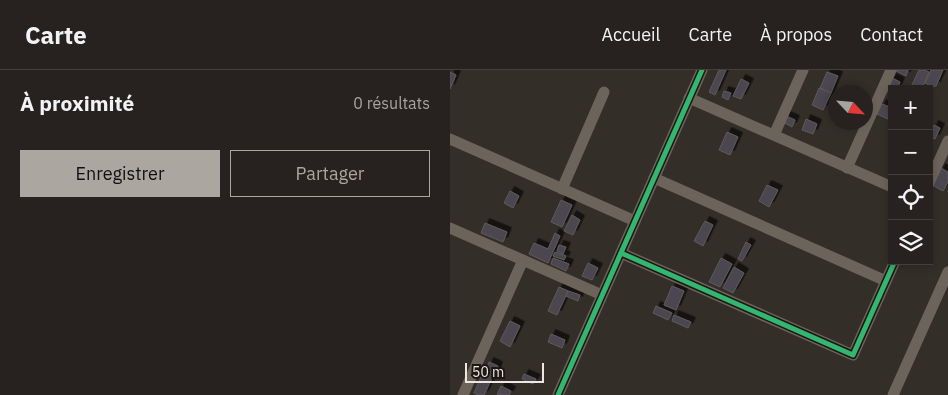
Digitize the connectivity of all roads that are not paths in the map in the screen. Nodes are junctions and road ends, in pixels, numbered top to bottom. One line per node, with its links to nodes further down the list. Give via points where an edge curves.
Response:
1 (702, 70): 5 (street)
2 (803, 70): 6 (street)
3 (891, 70): 9 (street)
4 (604, 92): 13 (street)
5 (689, 98): 6 (street); 11 (street)
6 (774, 135): 9 (street)
7 (450, 139): 13 (street)
8 (948, 141): 10 (street)
9 (848, 168): 12 (street)
10 (933, 175)
11 (654, 178): 14 (street); 20 (street)
12 (888, 185)
13 (562, 189): 14 (street)
14 (635, 221): 16 (street)
15 (450, 228): 17 (street)
16 (621, 253): 20 (street, via 853,355); 21 (street)
17 (523, 260): 21 (street); 22 (street)
18 (893, 265): 20 (street)
19 (948, 272): 24 (street)
20 (886, 281)
21 (602, 295): 23 (street)
22 (463, 395)
23 (558, 395)
24 (893, 395)

